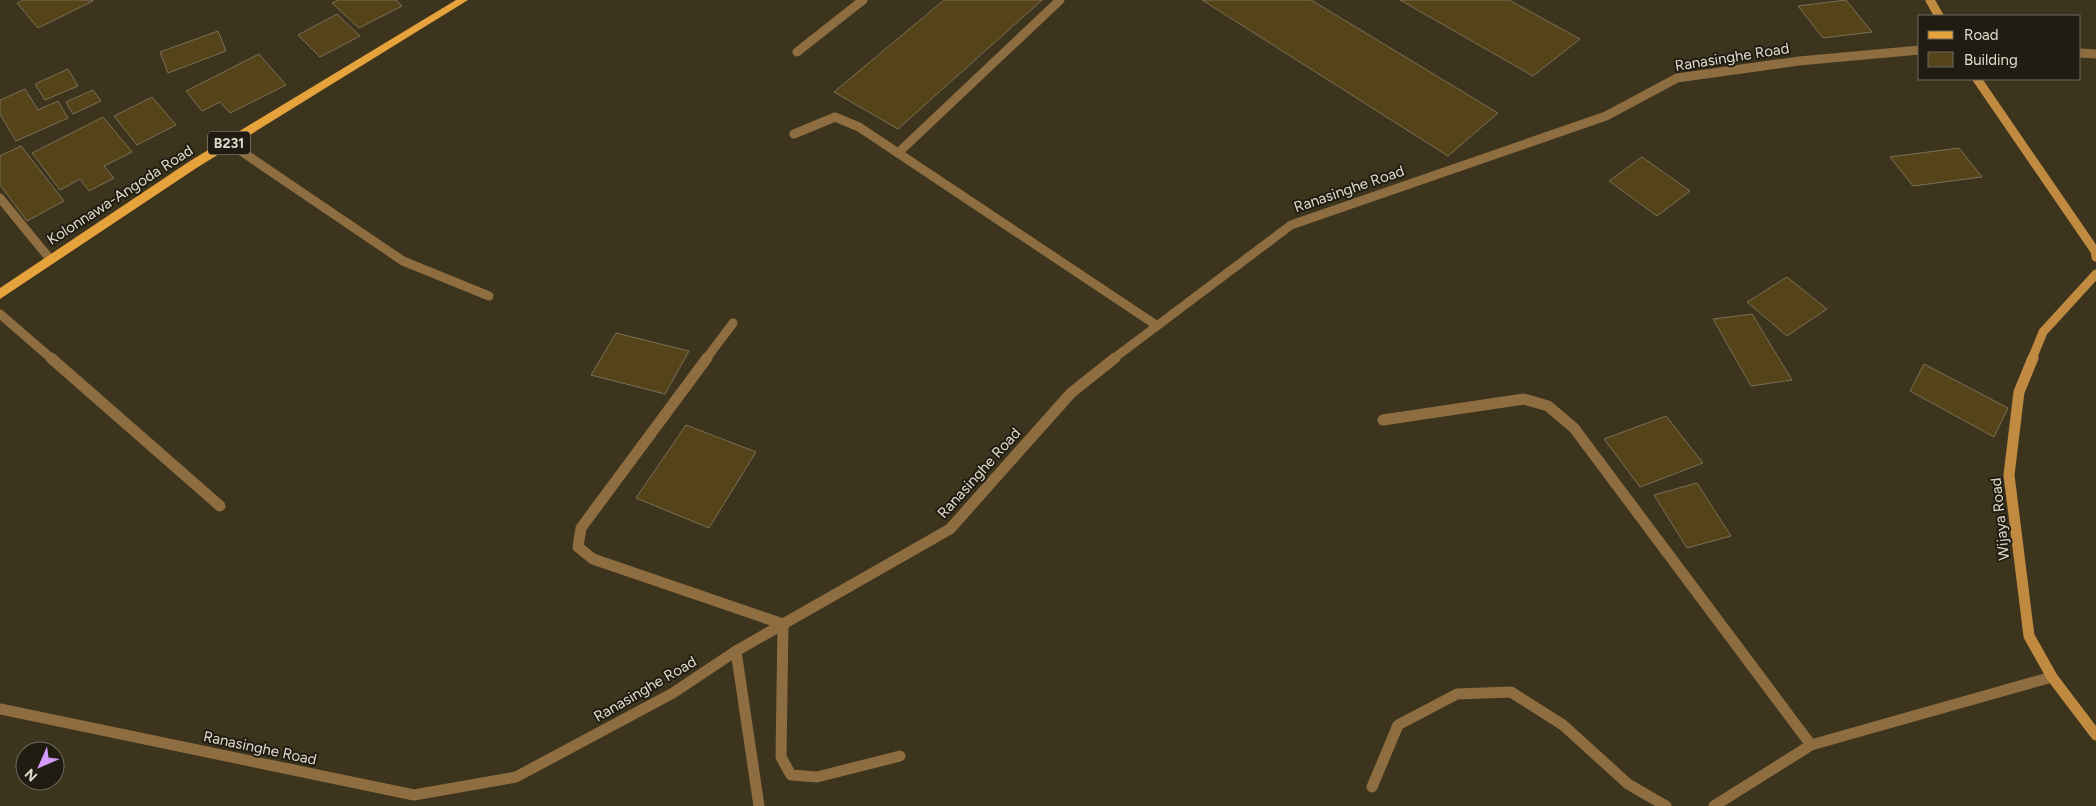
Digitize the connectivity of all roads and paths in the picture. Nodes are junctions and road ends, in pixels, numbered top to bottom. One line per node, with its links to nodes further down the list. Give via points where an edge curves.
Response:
1 (463, 0): 12 (main road, Kolonnawa-Angoda Road / B231)
2 (863, 0): 7 (street)
3 (1060, 0): 13 (street)
4 (1930, 0): 5 (street)
5 (1938, 15)
6 (1918, 50): 22 (street, Ranasinghe Road, via 1799,61 1677,78 1606,116 1291,225)
7 (797, 52)
8 (2081, 53): 9 (street)
9 (2096, 54)
10 (1979, 80): 15 (street, via 2095,251)
11 (794, 134): 13 (street, via 835,118 860,127)
12 (229, 143): 16 (main road, Kolonnawa-Angoda Road / B231); 19 (street, via 402,261)
13 (898, 152): 22 (street)
14 (0, 198): 16 (street)
15 (2096, 258)
16 (50, 259): 18 (main road, Kolonnawa-Angoda Road / B231)
17 (2096, 274): 27 (street, Wijaya Road, via 2044,332 2019,392 2009,475 2029,636)
18 (0, 294)
19 (488, 296)
20 (0, 314): 24 (street)
21 (733, 323): 25 (street, via 581,528 578,547 593,559)
22 (1156, 325): 25 (street, Ranasinghe Road, via 1071,393 950,529)
23 (1383, 420): 30 (street, via 1524,399 1548,406 1574,428)
24 (220, 506)
25 (783, 624): 26 (street, Ranasinghe Road); 31 (street, via 781,757 791,775 817,777)
26 (736, 651): 28 (street, Ranasinghe Road, via 673,693 516,777 414,795); 33 (street)
27 (2052, 677): 29 (street, Wijaya Road); 30 (street)
28 (0, 709)
29 (2096, 735)
30 (1812, 745): 35 (street)
31 (900, 756)
32 (1372, 787): 34 (street, via 1398,725 1458,694 1511,692 1563,725 1628,784)
33 (759, 806)
34 (1666, 806)
35 (1714, 806)

